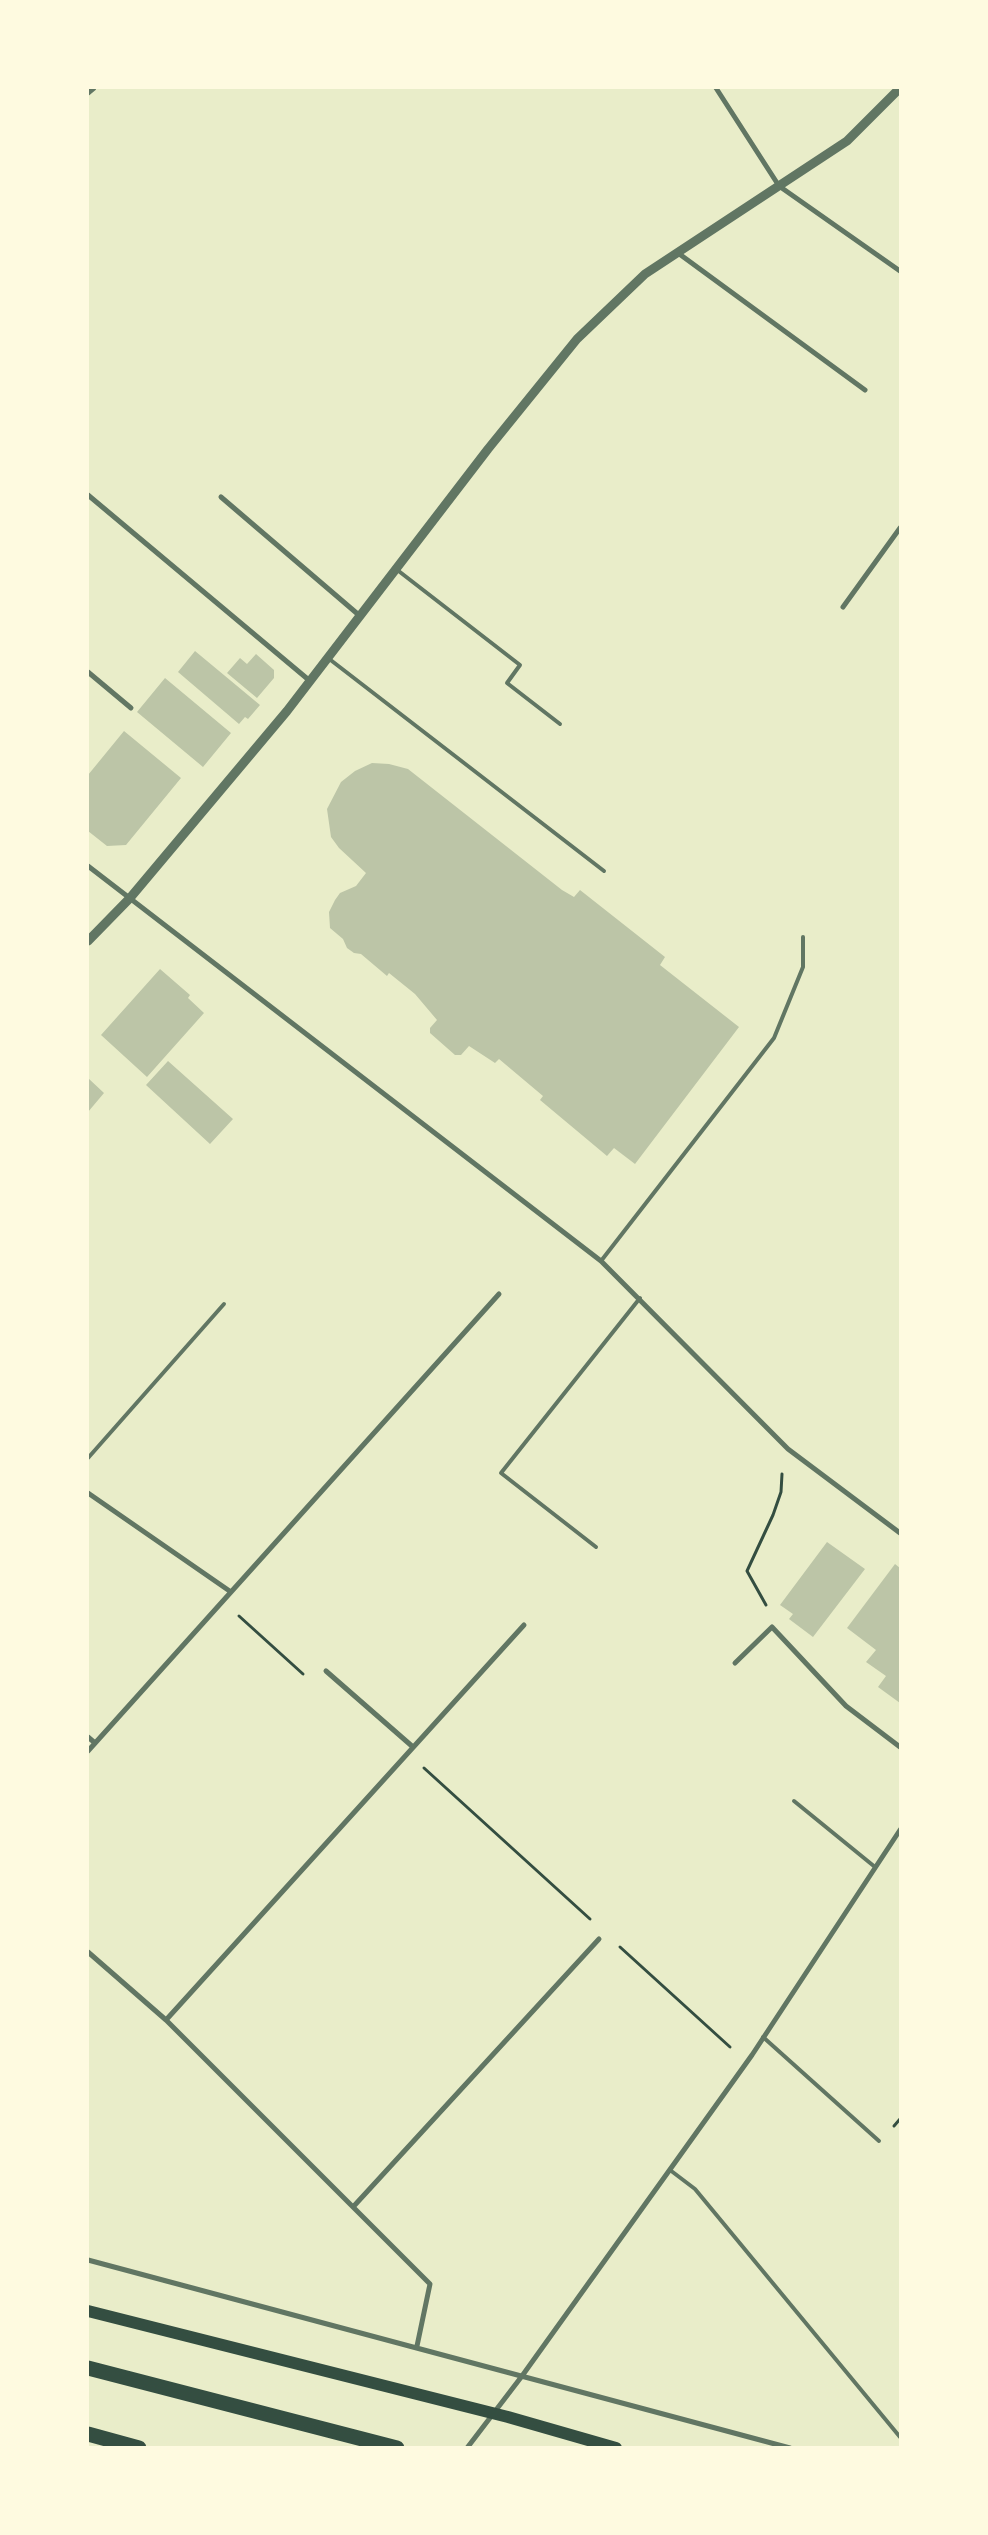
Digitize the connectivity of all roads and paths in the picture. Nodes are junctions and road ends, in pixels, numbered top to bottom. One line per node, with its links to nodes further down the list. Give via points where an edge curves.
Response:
1 (94, 88): 4 (street)
2 (716, 88): 5 (street)
3 (900, 88): 5 (street, via 847,141)
4 (88, 93)
5 (779, 186): 6 (street); 7 (street)
6 (678, 253): 8 (street); 12 (street, via 646,274 577,338)
7 (900, 271)
8 (865, 390)
9 (88, 495): 17 (street)
10 (221, 497): 14 (street)
11 (900, 528): 13 (street)
12 (396, 568): 14 (street); 19 (lane, via 520,665 507,683)
13 (842, 607)
14 (360, 616): 15 (street)
15 (328, 658): 17 (street); 21 (lane)
16 (88, 672): 18 (street)
17 (310, 681): 22 (street)
18 (130, 708)
19 (560, 724)
20 (88, 866): 22 (street)
21 (604, 871)
22 (130, 898): 24 (street); 25 (street)
23 (803, 937): 25 (lane, via 803,967 774,1038)
24 (88, 941)
25 (601, 1261): 27 (street)
26 (499, 1294): 34 (street)
27 (640, 1298): 29 (street); 33 (lane, via 501,1473)
28 (224, 1304): 30 (lane)
29 (788, 1449): 32 (street); 37 (path, via 774,1515 747,1571 770,1614)
30 (88, 1458)
31 (88, 1493): 34 (street)
32 (900, 1533)
33 (596, 1547)
34 (231, 1592): 35 (street)
35 (222, 1601): 39 (path, via 305,1676); 41 (street)
36 (524, 1625): 43 (street)
37 (772, 1627): 38 (street); 42 (street, via 846,1706)
38 (735, 1663)
39 (326, 1671): 43 (street)
40 (88, 1737): 41 (street)
41 (95, 1743): 44 (street)
42 (900, 1746)
43 (412, 1747): 45 (street)
44 (88, 1750)
45 (407, 1753): 49 (path); 53 (street)
46 (794, 1801): 48 (lane)
47 (900, 1830): 48 (street)
48 (875, 1867): 54 (street)
49 (598, 1926)
50 (599, 1939): 58 (street)
51 (619, 1945): 55 (path)
52 (88, 1954): 53 (street)
53 (166, 2020): 58 (street)
54 (763, 2037): 55 (street); 56 (lane)
55 (747, 2062): 57 (street)
56 (879, 2141)
57 (670, 2170): 63 (street); 65 (lane, via 695,2189)
58 (353, 2207): 61 (street, via 430,2284)
59 (88, 2260): 61 (street)
60 (88, 2311): 69 (main road, via 508,2417)
61 (417, 2346): 63 (street)
62 (88, 2368): 67 (highway)
63 (522, 2376): 68 (street); 70 (street)
64 (88, 2434): 66 (highway)
65 (900, 2437)
66 (139, 2448)
67 (397, 2448)
68 (467, 2448)
69 (616, 2448)
70 (790, 2448)

